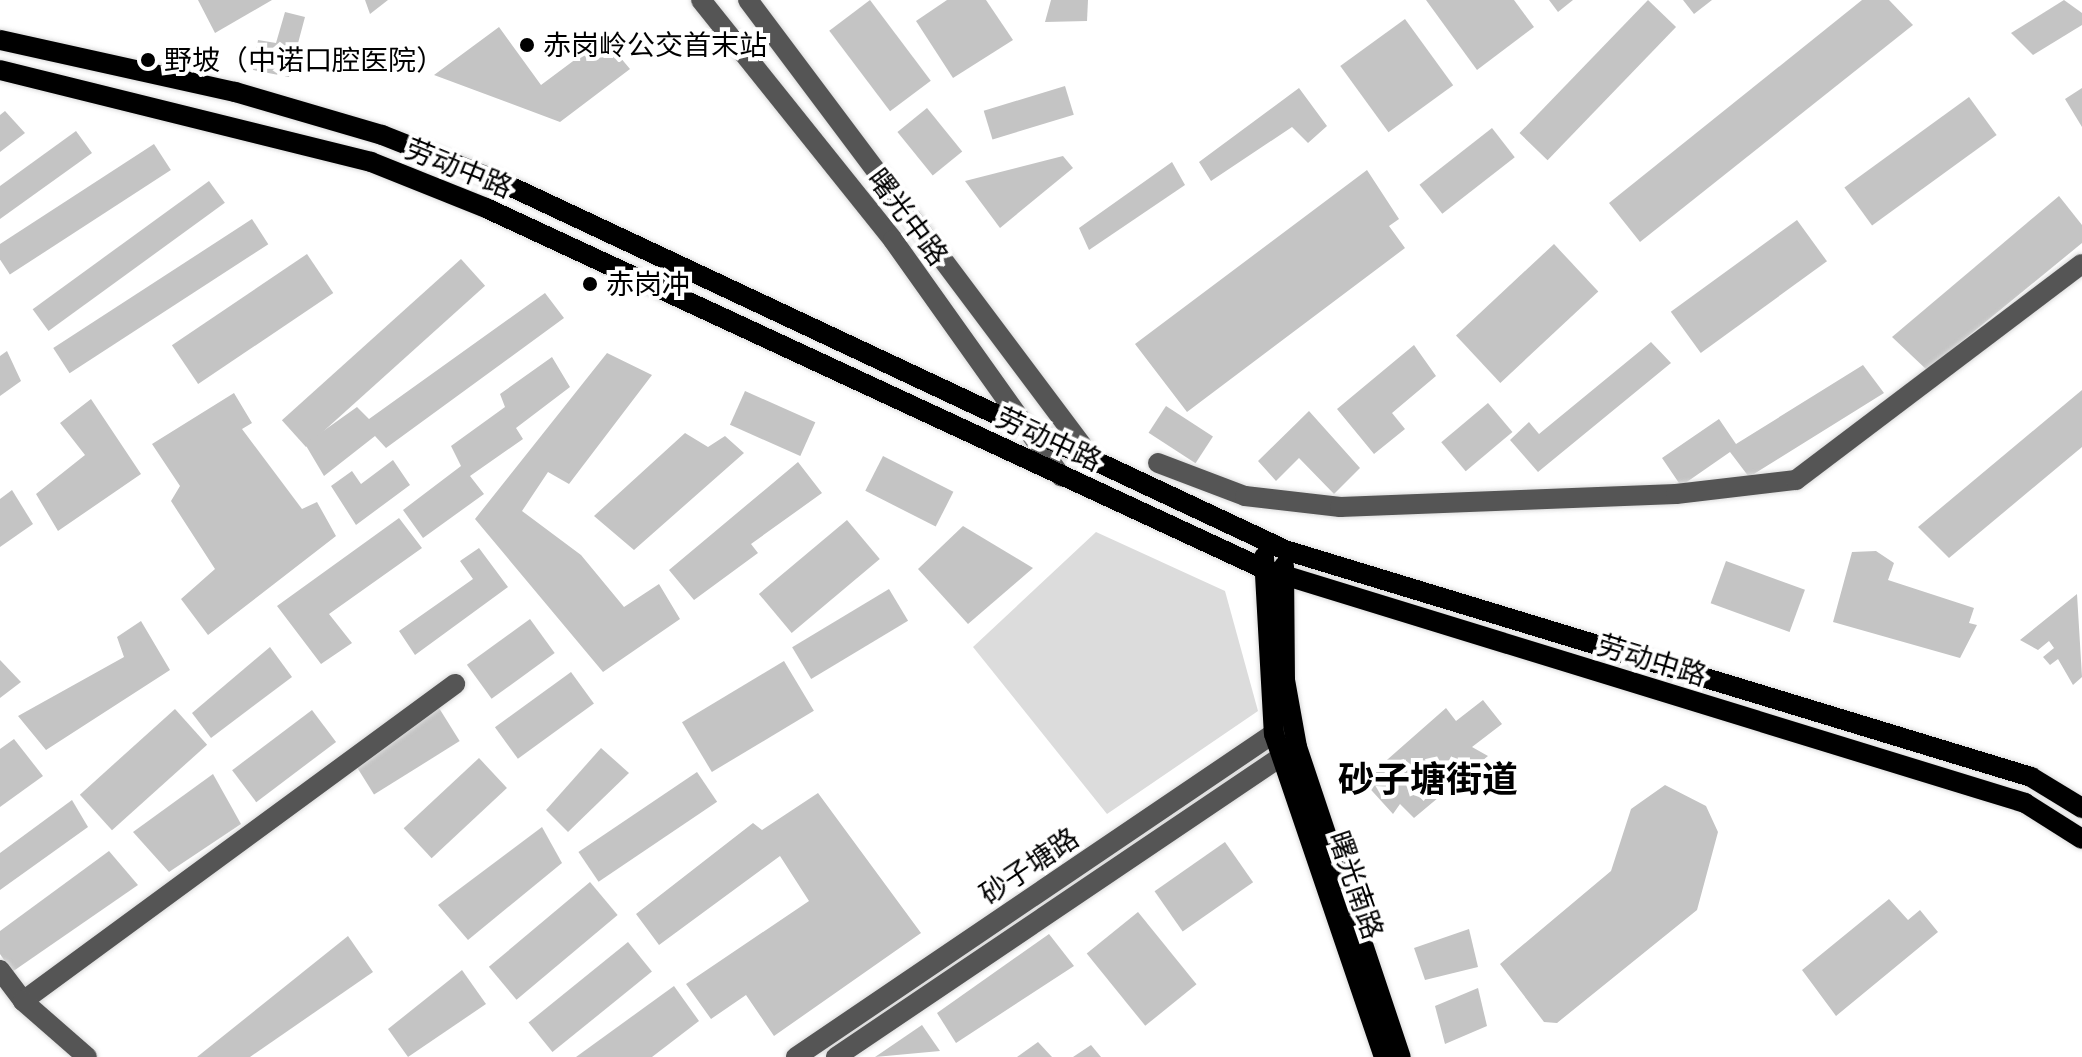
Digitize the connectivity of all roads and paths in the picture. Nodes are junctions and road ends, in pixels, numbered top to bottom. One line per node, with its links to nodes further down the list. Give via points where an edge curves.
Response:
1 (701, 0): 6 (street, 曙光中路, via 893,240)
2 (748, 0): 7 (street, 曙光中路)
3 (0, 40): 6 (main road, 劳动中路, via 235,92 382,135 501,182)
4 (0, 70): 9 (main road, 劳动中路, via 371,162 486,208)
5 (2082, 264): 8 (street, via 1796,480 1676,494 1340,507 1245,496)
6 (1031, 431): 7 (main road, 劳动中路); 9 (street, 曙光中路)
7 (1093, 460): 10 (main road, 劳动中路)
8 (1158, 463)
9 (1061, 476): 12 (main road, 劳动中路)
10 (1264, 541): 11 (main road, 劳动中路); 12 (main road, 曙光南路)
11 (1285, 550): 13 (main road, 曙光南路); 18 (main road, 劳动中路, via 2031,777)
12 (1264, 569): 13 (main road, 劳动中路); 16 (main road, 曙光南路)
13 (1283, 577): 15 (main road, 曙光南路); 19 (main road, 劳动中路, via 2025,803)
14 (455, 684): 21 (street)
15 (1292, 719): 16 (street, 砂子塘路); 17 (main road, 曙光南路)
16 (1274, 734): 17 (main road, 曙光南路); 23 (street, 砂子塘路)
17 (1290, 751): 24 (street, 砂子塘路); 25 (main road, 曙光南路); 26 (main road, 曙光南路)
18 (2082, 808)
19 (2082, 839)
20 (0, 970): 21 (street)
21 (23, 1001): 22 (street)
22 (87, 1057)
23 (796, 1057)
24 (836, 1057)
25 (1384, 1057)
26 (1401, 1057)

